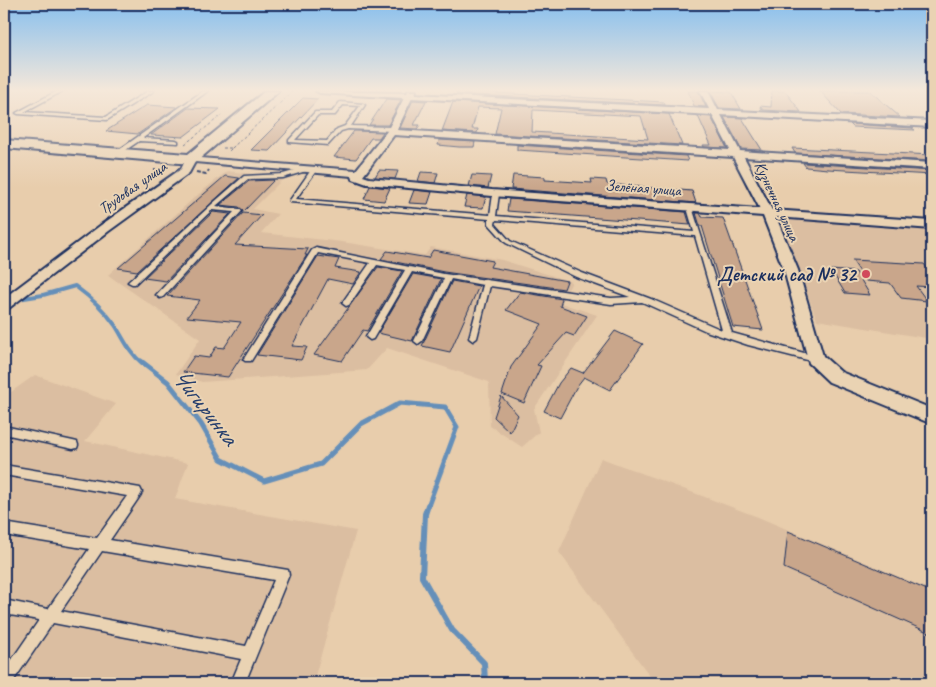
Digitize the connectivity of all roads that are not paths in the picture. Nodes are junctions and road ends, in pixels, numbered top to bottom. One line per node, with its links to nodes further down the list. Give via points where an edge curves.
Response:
1 (160, 123): 11 (lane)
2 (234, 123): 16 (street, Трудовая улица)
3 (307, 123): 9 (lane, via 290,141 328,143 338,130)
4 (349, 123): 9 (lane)
5 (395, 123): 10 (street)
6 (720, 123): 15 (street, Кузнечная улица)
7 (915, 123): 8 (street)
8 (932, 124)
9 (347, 126): 10 (lane)
10 (391, 130): 15 (street); 19 (street)
11 (137, 139): 12 (lane); 14 (lane)
12 (176, 142)
13 (4, 144): 14 (street, Зелёная улица)
14 (118, 153): 16 (street, Зелёная улица)
15 (737, 153): 17 (street); 23 (street, Кузнечная улица)
16 (194, 156): 18 (street, Зелёная улица); 19 (street, Зелёная улица); 35 (street, Трудовая улица, via 185,171)
17 (932, 166)
18 (309, 170): 19 (street, Зелёная улица); 21 (lane, via 283,176 246,176); 24 (lane, via 292,201)
19 (359, 173): 20 (street, Зелёная улица, via 357,177 367,181)
20 (496, 194): 22 (street, Зелёная улица); 24 (lane)
21 (210, 208): 30 (lane); 32 (lane, via 239,211)
22 (690, 208): 23 (street, Зелёная улица); 26 (lane)
23 (768, 213): 25 (street, Зелёная улица); 41 (street, Кузнечная улица, via 791,270)
24 (491, 216): 26 (lane); 33 (lane, via 492,224 508,242 579,275)
25 (932, 225)
26 (698, 234): 36 (lane)
27 (375, 262): 28 (lane); 34 (lane); 40 (lane, via 316,250)
28 (410, 269): 29 (lane); 37 (lane)
29 (448, 277): 31 (lane); 39 (lane)
30 (132, 282)
31 (487, 283): 33 (lane, via 611,301); 38 (lane)
32 (160, 295)
33 (642, 299): 36 (lane)
34 (346, 303)
35 (4, 305)
36 (728, 335): 41 (lane)
37 (370, 337)
38 (473, 338)
39 (418, 341)
40 (248, 359)
41 (815, 359): 42 (street, via 835,377)
42 (932, 417)
43 (4, 430): 44 (lane)
44 (73, 445)
45 (4, 470): 47 (lane, via 136,492)
46 (4, 529): 47 (lane)
47 (100, 545): 49 (lane); 50 (lane, via 283,575)
48 (4, 607): 49 (lane)
49 (51, 616): 50 (lane); 51 (lane)
50 (250, 654): 52 (lane)
51 (4, 683)
52 (238, 683)

